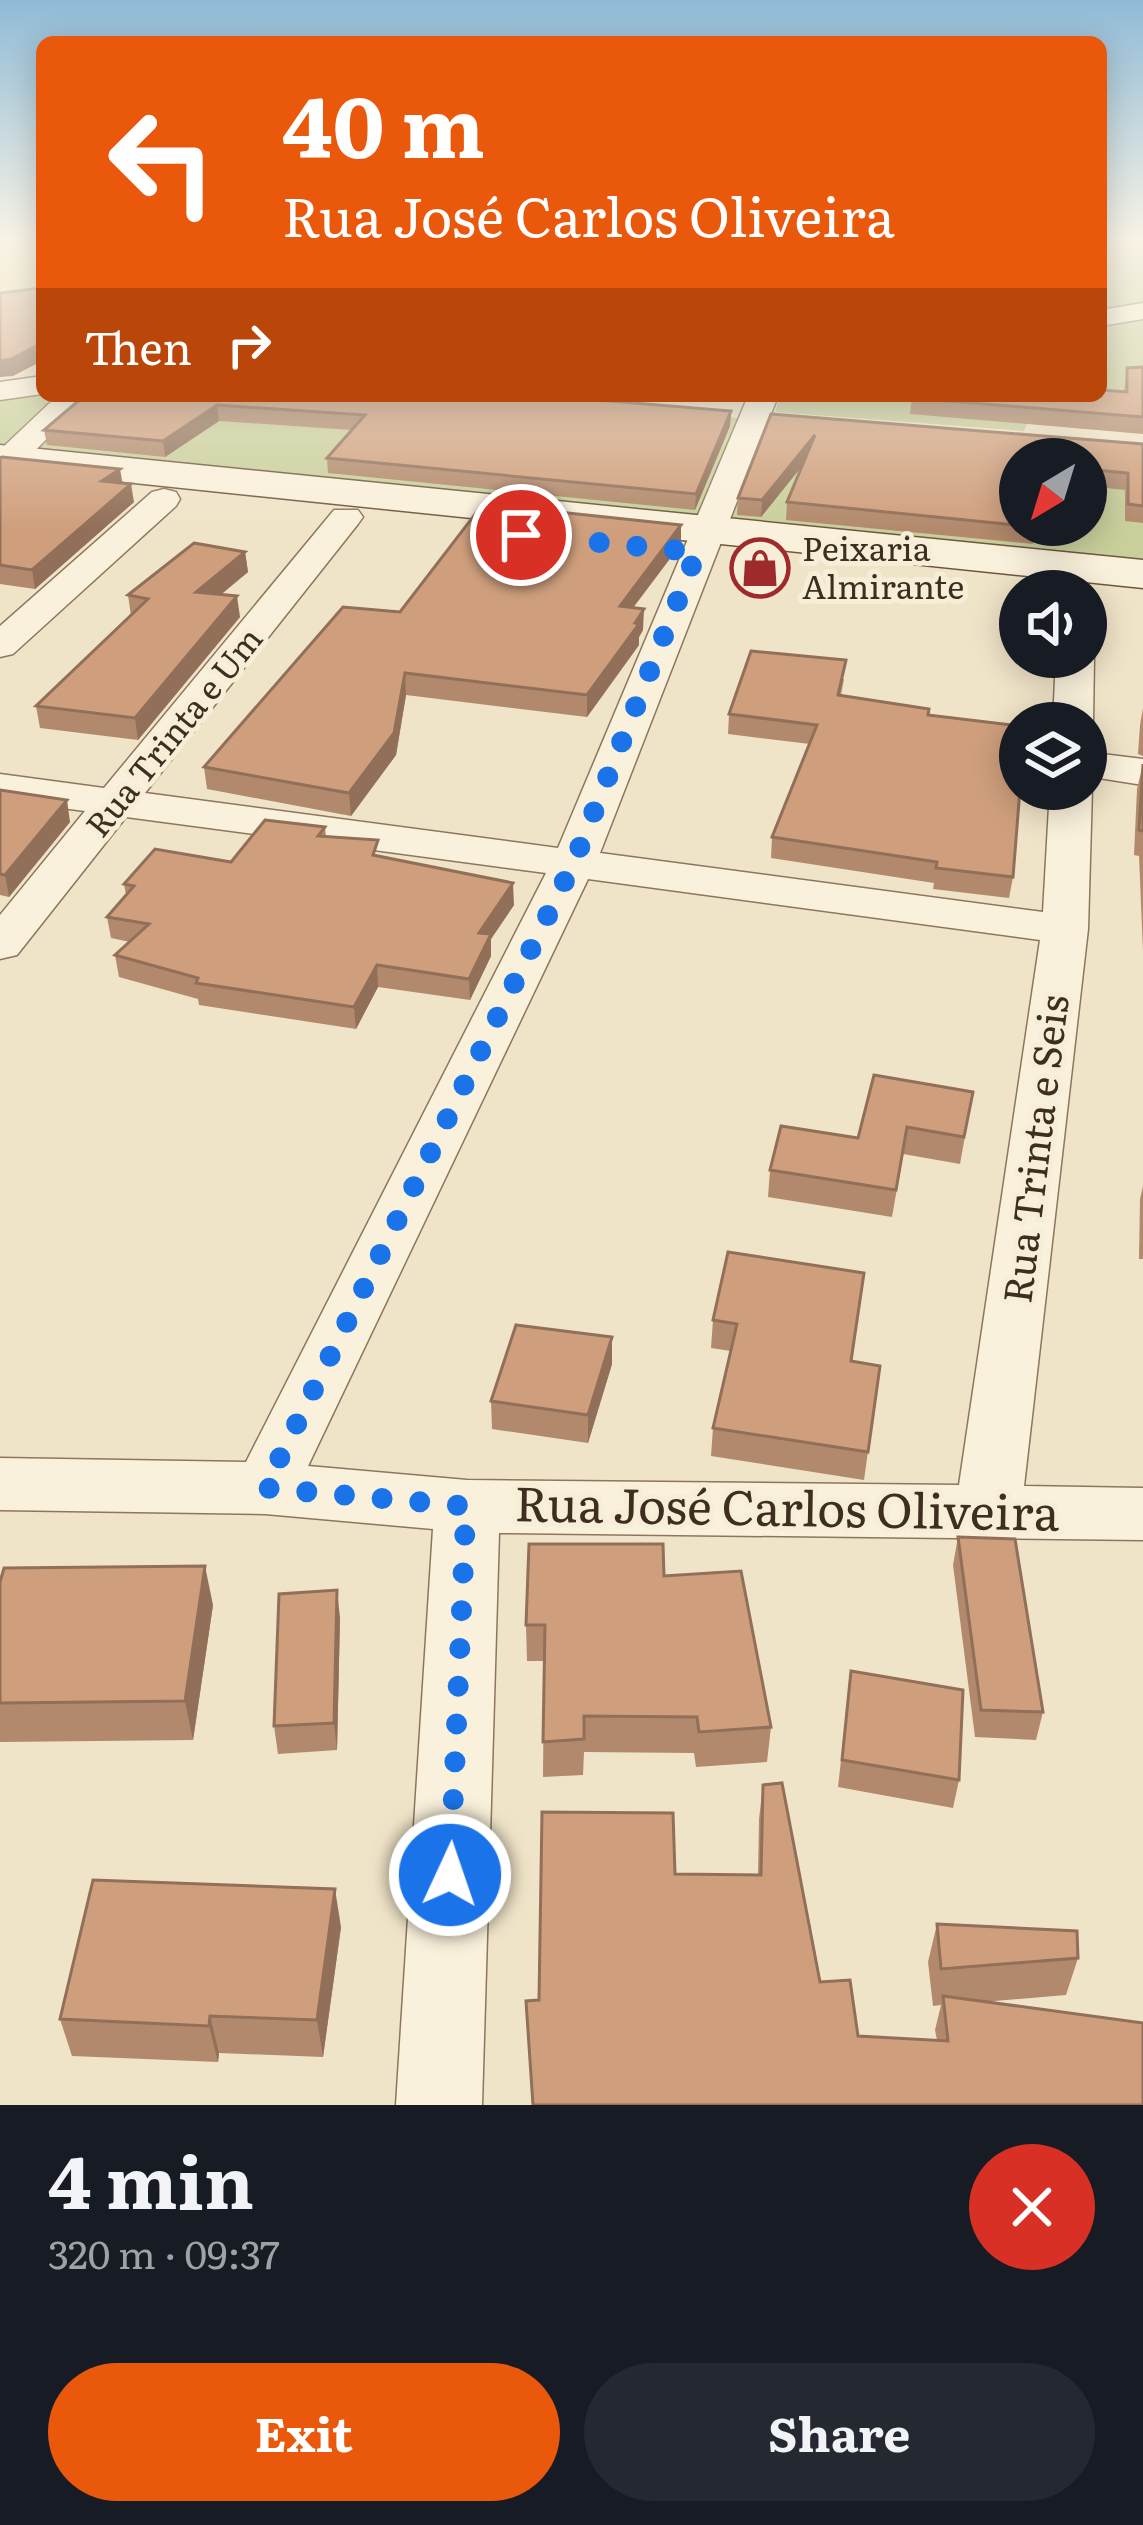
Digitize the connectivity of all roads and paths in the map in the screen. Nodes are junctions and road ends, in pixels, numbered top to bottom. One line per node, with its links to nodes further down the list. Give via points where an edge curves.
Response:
1 (36, 386): 2 (street)
2 (0, 391)
3 (68, 402): 5 (street)
4 (756, 411): 8 (street)
5 (3, 466): 6 (main road); 8 (main road)
6 (164, 499): 7 (main road); 14 (street)
7 (346, 518): 8 (main road); 18 (street, Rua Trinta e Um)
8 (700, 543): 9 (main road); 20 (street)
9 (999, 573)
10 (1143, 574): 11 (main road)
11 (1107, 578)
12 (1107, 587): 13 (main road)
13 (1143, 594)
14 (1, 645)
15 (1107, 767): 16 (street)
16 (1143, 772)
17 (0, 787): 18 (street)
18 (116, 805): 20 (street); 21 (street, Rua Trinta e Um)
19 (1070, 810): 22 (street, Rua Trinta e Seis)
20 (574, 862): 22 (street); 24 (street)
21 (8, 923)
22 (1065, 929): 26 (street, Rua Trinta e Seis)
23 (0, 1484): 24 (street, Rua José Carlos Oliveira)
24 (265, 1488): 25 (street, Rua José Carlos Oliveira)
25 (466, 1506): 26 (street, Rua José Carlos Oliveira); 28 (street)
26 (989, 1508): 27 (street, Rua José Carlos Oliveira)
27 (1143, 1514)
28 (439, 2105)

